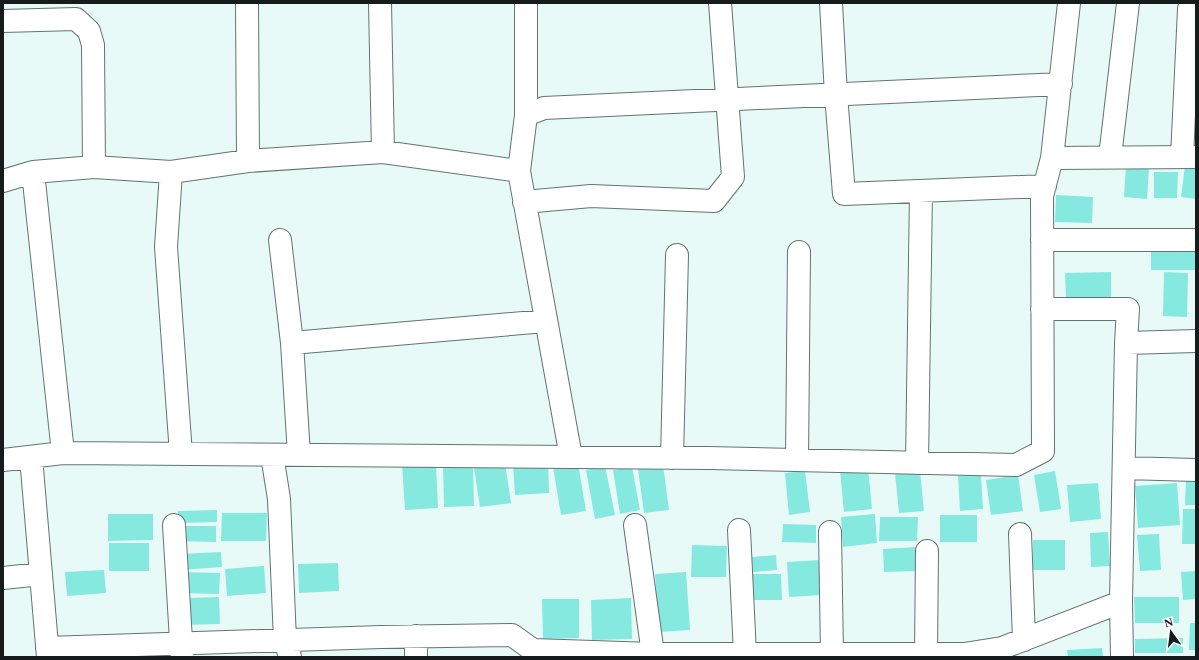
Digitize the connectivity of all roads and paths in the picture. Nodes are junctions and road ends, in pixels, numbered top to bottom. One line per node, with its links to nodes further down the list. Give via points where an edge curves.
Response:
1 (247, 3): 18 (street)
2 (380, 3): 14 (street)
3 (526, 3): 13 (street)
4 (720, 3): 12 (street)
5 (831, 3): 11 (street)
6 (1069, 3): 10 (street)
7 (1128, 3): 15 (street)
8 (1189, 9): 16 (street)
9 (3, 22): 19 (street, via 76,19 89,31 93,45)
10 (1060, 84): 11 (street); 17 (street)
11 (836, 95): 12 (street); 25 (street, via 844,194)
12 (726, 100): 13 (street, via 544,108); 26 (street, via 733,177 714,201 591,196)
13 (526, 115): 20 (street)
14 (383, 152): 18 (street); 20 (street)
15 (1110, 157): 16 (street); 17 (street)
16 (1189, 157)
17 (1052, 158): 24 (street)
18 (248, 161): 22 (street)
19 (94, 167): 21 (street); 22 (street)
20 (519, 170): 26 (street)
21 (33, 172): 23 (street); 37 (street)
22 (171, 172): 38 (street, via 166,247)
23 (3, 181)
24 (1045, 186): 25 (street); 28 (street, via 1042,196)
25 (921, 191): 46 (street)
26 (524, 202): 33 (street)
27 (280, 240): 35 (street)
28 (1042, 240): 29 (street); 32 (street)
29 (1196, 240)
30 (799, 252): 45 (street)
31 (677, 255): 43 (street)
32 (1042, 309): 36 (street, via 1128,309); 46 (street, via 1042,451 1016,465)
33 (546, 321): 35 (street); 42 (street)
34 (1196, 341): 36 (street)
35 (292, 343): 40 (street)
36 (1126, 343): 47 (street)
37 (63, 453): 38 (street); 41 (street)
38 (181, 454): 39 (street)
39 (272, 455): 40 (street); 60 (street, via 279,499)
40 (299, 455): 42 (street)
41 (31, 457): 44 (street); 55 (street)
42 (571, 457): 43 (street)
43 (672, 458): 45 (street)
44 (3, 460)
45 (797, 460): 46 (street)
46 (917, 463)
47 (1124, 468): 48 (street); 57 (street)
48 (1196, 470)
49 (174, 525): 61 (street)
50 (635, 525): 64 (street)
51 (739, 530): 65 (street)
52 (830, 532): 66 (street)
53 (1020, 534): 58 (street)
54 (927, 551): 67 (street)
55 (41, 574): 56 (street); 62 (street)
56 (3, 578)
57 (1121, 602): 58 (street); 68 (street)
58 (1024, 640): 67 (street, via 1002,648 964,654)
59 (416, 646): 60 (street); 63 (street, via 512,635)
60 (287, 648): 61 (street)
61 (182, 650): 62 (street)
62 (48, 652)
63 (533, 654): 64 (street)
64 (653, 654): 65 (street)
65 (745, 654): 66 (street)
66 (832, 654): 67 (street)
67 (915, 655)
68 (1122, 657)

